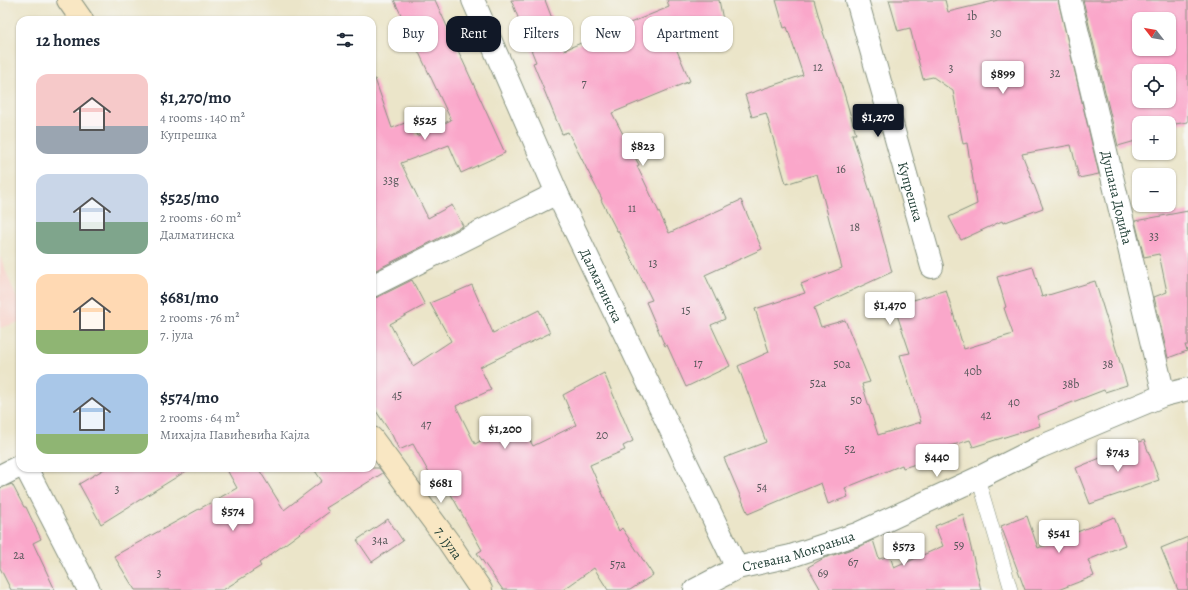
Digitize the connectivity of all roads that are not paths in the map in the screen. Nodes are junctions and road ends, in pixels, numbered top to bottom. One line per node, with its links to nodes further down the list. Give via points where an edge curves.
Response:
1 (68, 0): 5 (main road)
2 (473, 0): 6 (street, Далматинска)
3 (857, 0): 7 (street, Купрешка)
4 (1070, 0): 10 (street, Душана Додића)
5 (79, 16)
6 (557, 193): 8 (street); 16 (street, Далматинска)
7 (932, 267)
8 (376, 284)
9 (1188, 389): 10 (street, Стевана Мокрањца)
10 (1164, 395): 15 (street, Стевана Мокрањца, via 1040,447)
11 (376, 443): 18 (main road, 7. јула)
12 (16, 468): 14 (street)
13 (28, 472): 17 (street)
14 (0, 476)
15 (978, 478): 16 (street, Стевана Мокрањца, via 857,534 791,556); 20 (lane)
16 (737, 568): 19 (street, Стевана Мокрањца)
17 (89, 590)
18 (481, 590)
19 (695, 590)
20 (1010, 590)

